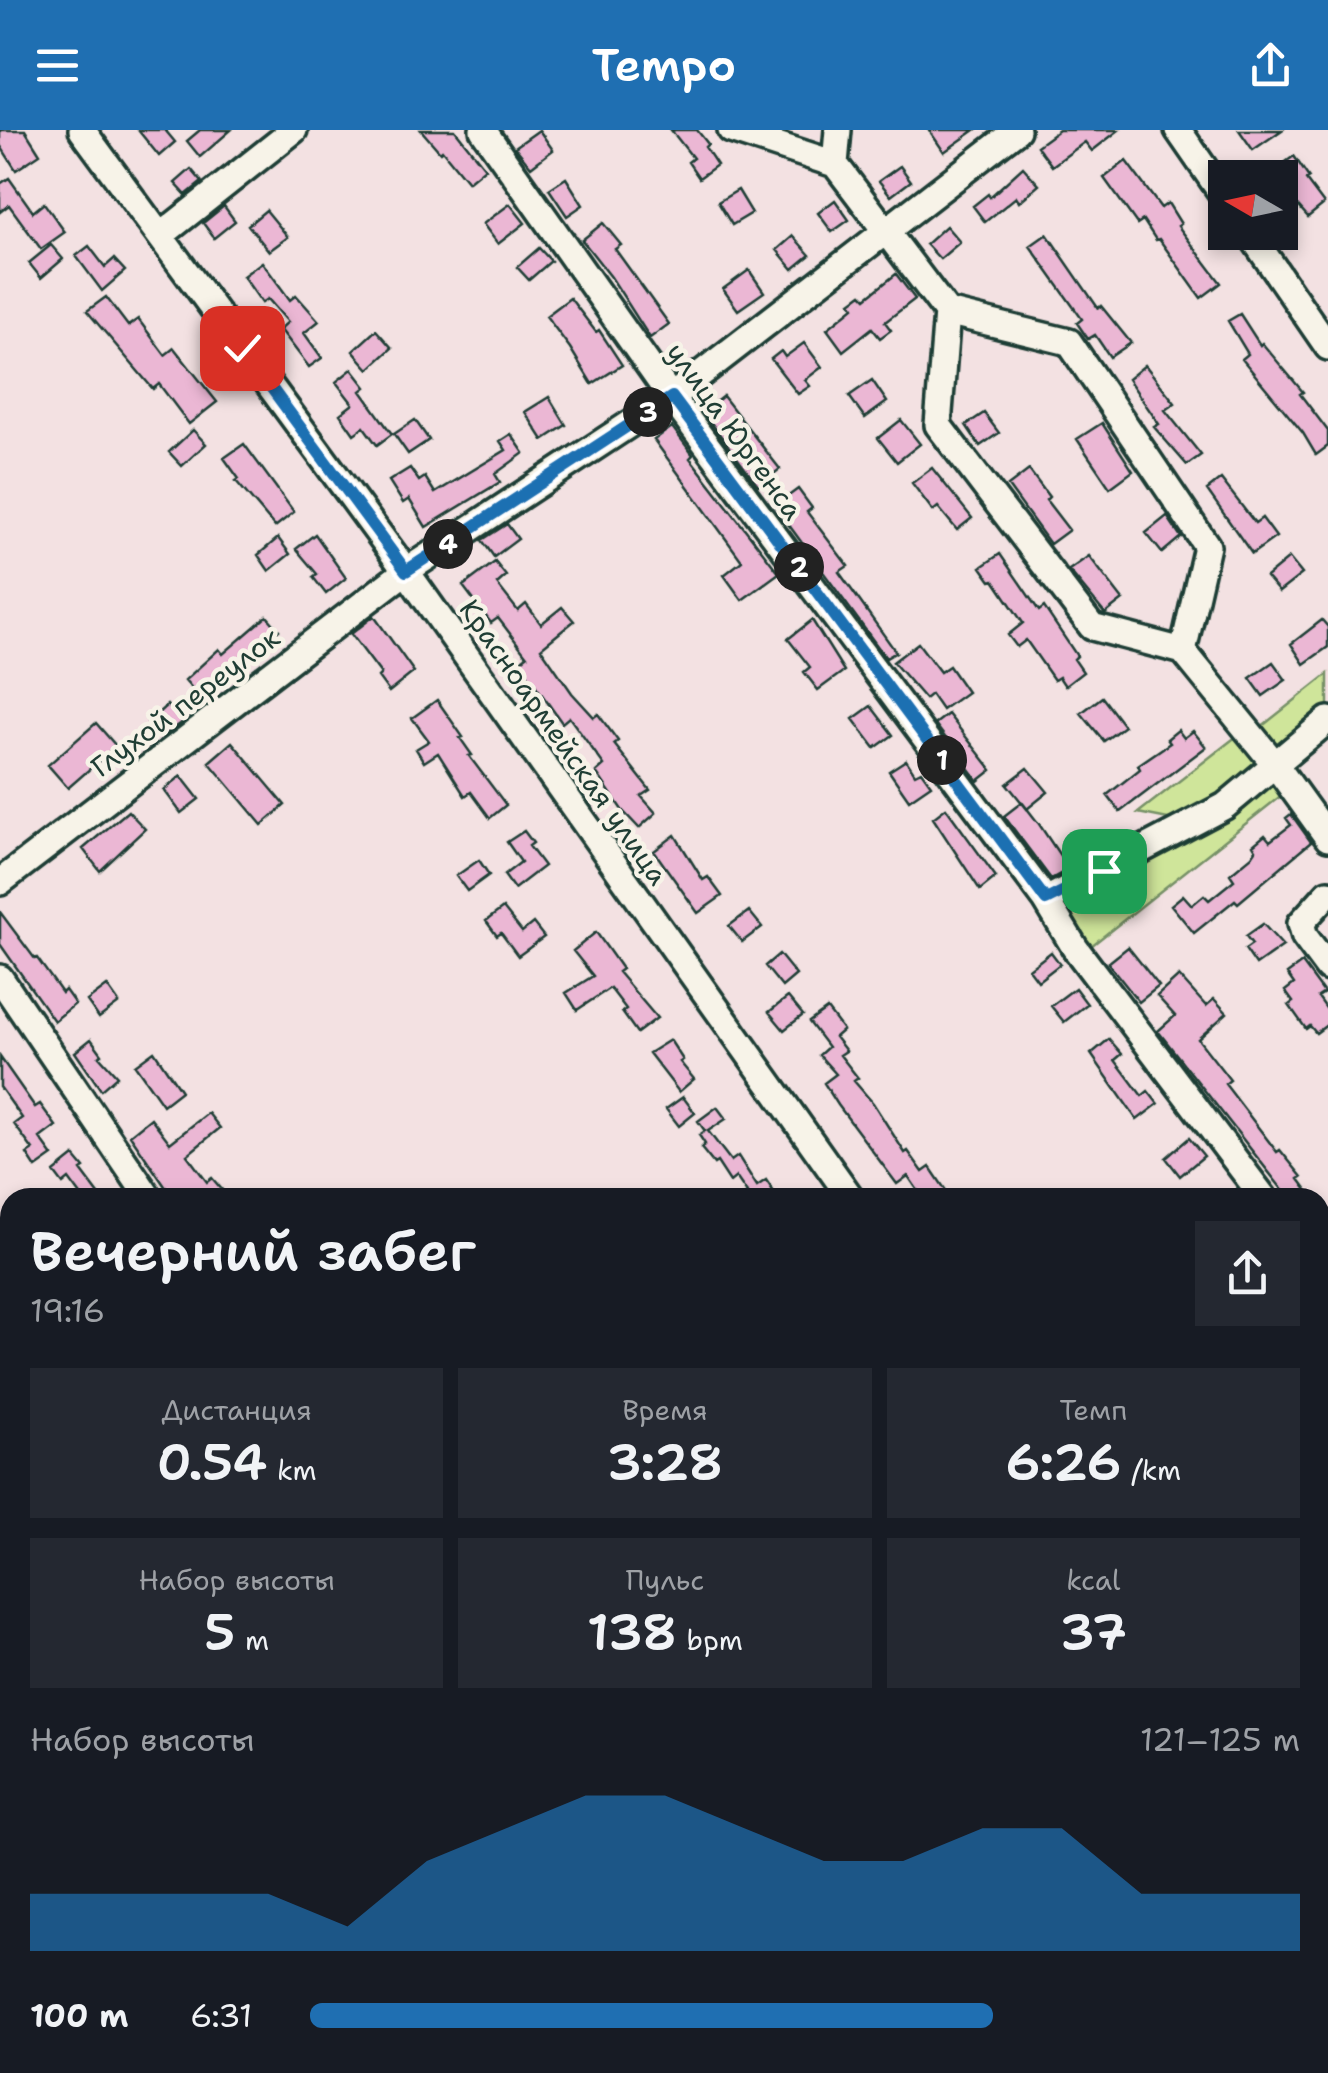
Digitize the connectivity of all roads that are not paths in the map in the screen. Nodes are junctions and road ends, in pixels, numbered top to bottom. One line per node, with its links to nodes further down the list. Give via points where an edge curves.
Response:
1 (82, 130): 11 (street, Красноармейская улица)
2 (294, 130): 11 (street)
3 (482, 130): 15 (street, улица Юргенса)
4 (731, 130): 8 (street)
5 (838, 130): 8 (street)
6 (1017, 130): 10 (street, Глухой переулок)
7 (1178, 130): 9 (street)
8 (835, 164): 10 (street)
9 (1208, 173)
10 (884, 232): 13 (street); 15 (street, Глухой переулок)
11 (160, 236): 16 (street, Красноармейская улица)
12 (1261, 250): 14 (street)
13 (947, 312): 17 (street, via 938,425 1092,627); 17 (street, via 1069,342 1208,546)
14 (1328, 347)
15 (672, 397): 16 (street, Глухой переулок); 23 (street, улица Юргенса)
16 (406, 571): 21 (street, Глухой переулок); 27 (street, Красноармейская улица)
17 (1183, 651): 19 (street)
18 (1328, 720): 19 (street)
19 (1274, 763): 20 (street); 23 (street, via 1225,806)
20 (1328, 838)
21 (0, 882)
22 (1328, 893): 24 (street, via 1301,923)
23 (1046, 900): 28 (street, улица Юргенса)
24 (1328, 968)
25 (0, 978): 26 (street)
26 (141, 1188)
27 (844, 1188)
28 (1256, 1188)

